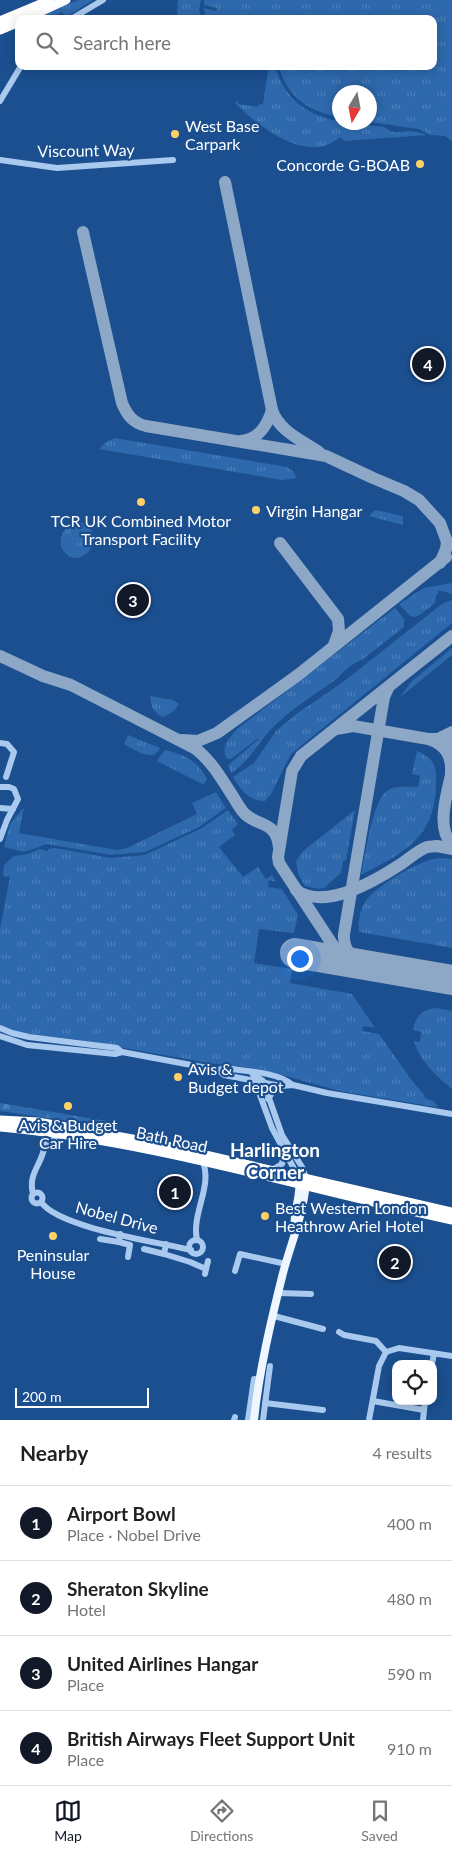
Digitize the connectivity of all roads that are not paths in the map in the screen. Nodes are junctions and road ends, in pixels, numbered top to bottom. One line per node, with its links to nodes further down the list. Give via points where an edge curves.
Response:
1 (50, 0): 5 (highway)
2 (66, 0): 6 (highway)
3 (103, 0): 7 (street)
4 (15, 15): 8 (highway)
5 (16, 15)
6 (34, 15)
7 (78, 15)
8 (0, 22)
9 (15, 24): 10 (highway)
10 (0, 30)
11 (19, 70): 12 (street)
12 (0, 101)
13 (0, 160): 14 (street, Viscount Way, via 57,168)
14 (173, 160)
15 (0, 743): 16 (street, via 7,744 14,752)
16 (6, 777)
17 (0, 787): 19 (street, via 9,787 16,792 18,799)
18 (0, 808): 19 (street)
19 (13, 809): 20 (street)
20 (0, 839)
21 (0, 1028): 23 (street, via 20,1036 117,1048)
22 (0, 1036): 23 (street, via 27,1045 115,1054)
23 (122, 1052): 25 (street, via 218,1070 225,1068)
24 (269, 1074): 25 (street); 26 (street); 27 (street, via 284,1078)
25 (252, 1076): 26 (street); 29 (street)
26 (263, 1081): 28 (street); 29 (street); 30 (street)
27 (293, 1085): 28 (street); 31 (street)
28 (281, 1086): 30 (street)
29 (260, 1095): 37 (street)
30 (268, 1098): 42 (street, via 282,1135 302,1167)
31 (452, 1114)
32 (0, 1120): 34 (highway, Bath Road)
33 (0, 1127): 34 (highway, Bath Road)
34 (46, 1131): 35 (highway, Bath Road); 36 (street); 40 (highway, Bath Road, via 149,1142)
35 (68, 1135): 36 (street); 38 (highway, Bath Road)
36 (45, 1147): 48 (street, Nobel Drive, via 31,1182 33,1194 41,1194 40,1202 67,1219)
37 (284, 1151): 40 (street, via 282,1164); 42 (street)
38 (202, 1160): 39 (highway, Bath Road); 41 (street)
39 (221, 1165): 41 (street); 42 (highway, Bath Road)
40 (272, 1170): 42 (highway, Bath Road)
41 (207, 1173): 50 (street, via 197,1218)
42 (302, 1181): 43 (highway, Bath Road); 44 (main road); 45 (highway, Bath Road); 47 (main road)
43 (319, 1188): 44 (main road); 46 (highway, Bath Road)
44 (303, 1200): 47 (main road, via 300,1221)
45 (452, 1212)
46 (452, 1220)
47 (295, 1229): 58 (main road)
48 (120, 1234): 51 (street); 52 (street, Nobel Drive)
49 (100, 1239): 51 (street)
50 (197, 1240): 54 (street, via 190,1244); 54 (street, via 202,1244 202,1251 196,1254)
51 (119, 1242): 56 (street, via 130,1245)
52 (166, 1244): 54 (street, Nobel Drive); 55 (street)
53 (144, 1249): 55 (street)
54 (190, 1250)
55 (164, 1254): 57 (street, via 205,1272)
56 (128, 1257)
57 (208, 1261)
58 (286, 1264): 59 (street, via 240,1254); 60 (main road)
59 (235, 1272)
60 (279, 1293): 61 (street); 62 (main road)
61 (311, 1294)
62 (274, 1316): 63 (street); 69 (main road)
63 (323, 1328)
64 (339, 1332): 65 (street, via 344,1336 374,1340)
65 (386, 1352): 66 (street, via 400,1348); 71 (street, via 379,1366)
66 (434, 1354): 67 (street); 68 (street)
67 (452, 1356)
68 (433, 1360)
69 (267, 1368): 70 (main road); 72 (street)
70 (259, 1380): 76 (street, via 254,1379); 77 (main road)
71 (373, 1401): 75 (street); 79 (street)
72 (265, 1403): 74 (street); 78 (street)
73 (425, 1405): 75 (street)
74 (324, 1410)
75 (424, 1410): 80 (street)
76 (248, 1420)
77 (254, 1420)
78 (263, 1420)
79 (369, 1420)
80 (422, 1420)

